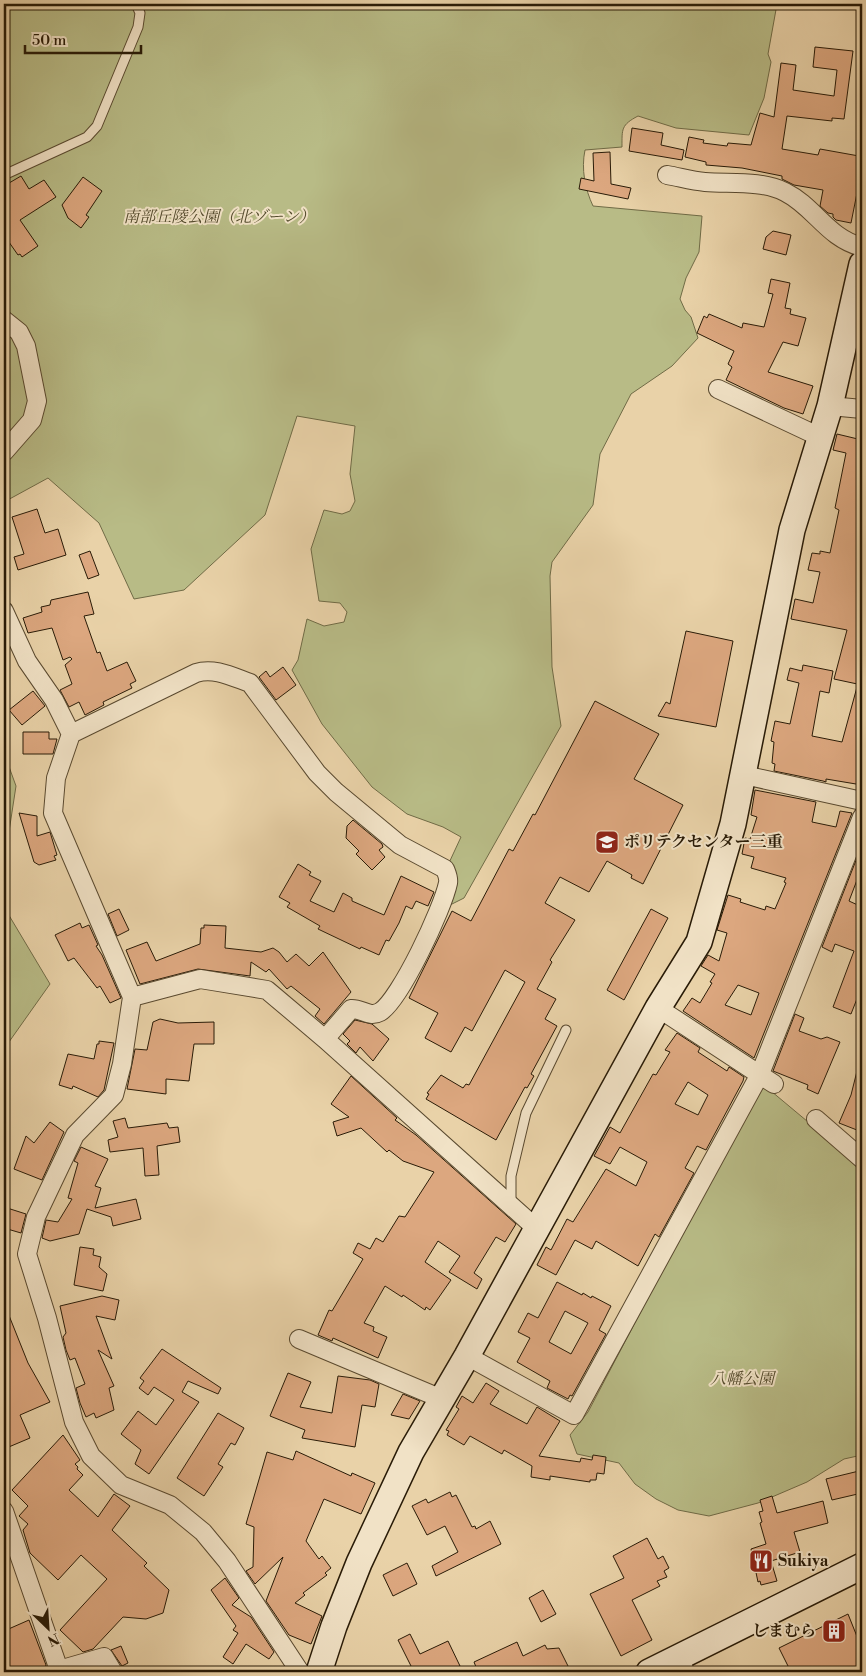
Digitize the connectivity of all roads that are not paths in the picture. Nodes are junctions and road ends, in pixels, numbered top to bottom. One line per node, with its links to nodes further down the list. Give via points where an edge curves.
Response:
1 (136, 4): 2 (lane, via 140,13 138,27 97,126 87,137)
2 (4, 175)
3 (667, 175): 4 (street, via 702,182 763,185 784,192 846,243)
4 (862, 246)
5 (862, 264): 8 (street)
6 (4, 320): 11 (street, via 19,332 26,346 37,401 32,420)
7 (718, 389): 10 (street)
8 (830, 406): 9 (street); 10 (street)
9 (862, 409)
10 (820, 437): 14 (street, via 792,530)
11 (4, 452)
12 (4, 611): 13 (street, via 27,661 54,700)
13 (71, 734): 17 (street, via 56,778 53,813); 20 (street, via 196,673 210,670 242,680 250,683 317,773 336,792 400,845 445,869 448,877 445,891 423,945 395,996 374,1014 351,1009)
14 (744, 776): 15 (street); 18 (street, via 698,942)
15 (862, 801)
16 (862, 817): 21 (street)
17 (132, 997): 20 (street, via 200,979 267,990); 34 (street, via 114,1095 75,1135 36,1217 27,1254 74,1422 91,1456 121,1485 170,1505 203,1532 227,1561)
18 (658, 1008): 21 (street); 25 (street)
19 (566, 1030): 24 (lane, via 526,1113 511,1176)
20 (326, 1039): 24 (street)
21 (767, 1079): 27 (street, via 574,1415)
22 (816, 1120): 23 (street)
23 (862, 1159)
24 (512, 1204): 25 (street)
25 (537, 1230): 27 (street)
26 (299, 1338): 28 (street)
27 (467, 1356): 28 (street)
28 (442, 1399): 35 (street, via 411,1452 359,1563)
29 (4, 1511): 32 (street)
30 (862, 1566): 31 (street)
31 (687, 1664): 36 (street)
32 (57, 1671): 33 (street, via 104,1657)
33 (113, 1672)
34 (300, 1672)
35 (319, 1672)
36 (649, 1672)

